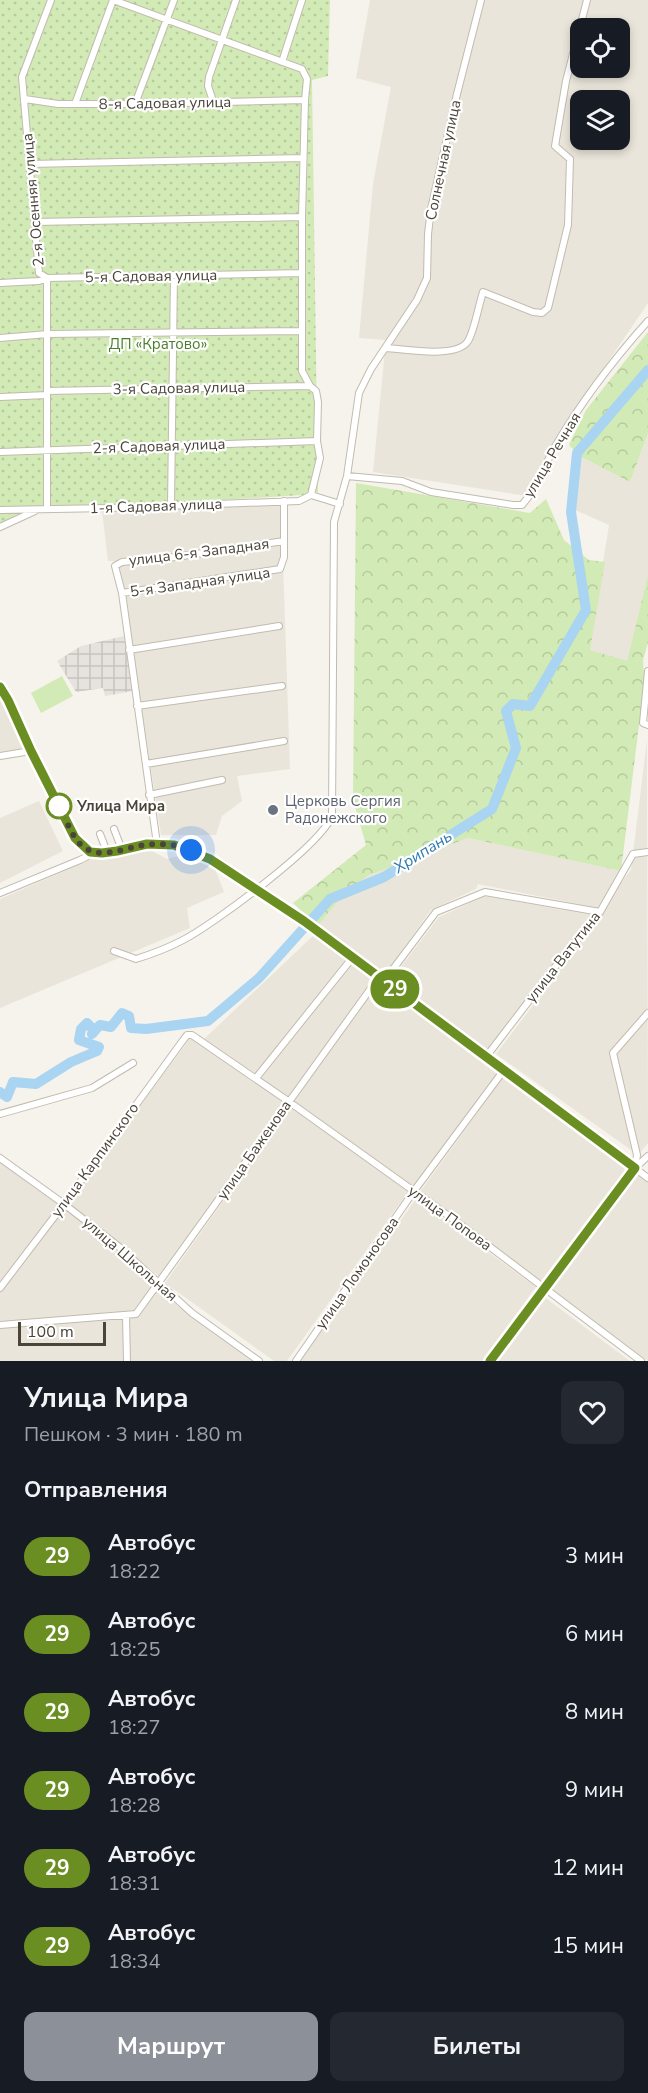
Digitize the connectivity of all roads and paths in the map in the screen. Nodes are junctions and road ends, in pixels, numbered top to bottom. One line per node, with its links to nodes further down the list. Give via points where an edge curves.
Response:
1 (51, 0): 11 (street, 2-я Осенняя улица, via 22,77)
2 (113, 0): 8 (street); 14 (street)
3 (174, 0): 8 (street)
4 (236, 0): 9 (street)
5 (302, 0): 10 (street)
6 (481, 0): 29 (street, Солнечная улица, via 431,209 427,278)
7 (587, 0): 29 (street, via 566,81 555,146 570,159 568,225 548,308 542,313 533,312 483,292 468,341 461,348)
8 (166, 20): 9 (street); 15 (street)
9 (221, 40): 10 (street); 13 (street, via 209,77)
10 (282, 62): 12 (street, via 306,74)
11 (25, 99): 14 (street, 8-я Садовая улица); 17 (street, 2-я Осенняя улица)
12 (305, 100): 13 (street, 8-я Садовая улица); 16 (street)
13 (213, 101): 15 (street, 8-я Садовая улица)
14 (75, 104): 15 (street, 8-я Садовая улица)
15 (135, 104)
16 (303, 158): 17 (street); 18 (street)
17 (30, 164): 19 (street, 2-я Осенняя улица)
18 (302, 217): 19 (street); 20 (street)
19 (35, 222): 22 (street, 2-я Осенняя улица, via 39,273)
20 (302, 273): 21 (street, 5-я Садовая улица); 26 (street)
21 (174, 275): 22 (street, 5-я Садовая улица); 25 (street)
22 (47, 278): 23 (street, 5-я Садовая улица); 27 (street, 2-я Осенняя улица)
23 (0, 283)
24 (648, 321): 38 (street, улица Речная, via 564,431 531,496 522,505 431,492 402,481)
25 (174, 332): 26 (street); 27 (street); 31 (street)
26 (302, 332): 30 (street, via 302,371)
27 (48, 334): 28 (street); 32 (street, 2-я Осенняя улица)
28 (0, 338)
29 (386, 348): 38 (street, Солнечная улица, via 359,393)
30 (310, 386): 31 (street, 3-я Садовая улица); 34 (street, via 316,391 318,402)
31 (174, 388): 32 (street, 3-я Садовая улица); 35 (street)
32 (47, 393): 33 (street, 3-я Садовая улица); 36 (street, 2-я Осенняя улица)
33 (0, 397)
34 (317, 441): 35 (street, 2-я Садовая улица); 39 (street, via 320,458)
35 (173, 445): 36 (street, 2-я Садовая улица); 42 (street)
36 (47, 450): 37 (street, 2-я Садовая улица); 43 (street, 2-я Осенняя улица)
37 (0, 452)
38 (347, 476): 41 (street, Солнечная улица)
39 (311, 495): 40 (street, 1-я Садовая улица, via 298,501); 41 (street)
40 (284, 501): 42 (street, 1-я Садовая улица); 46 (street, 5-я Западная улица)
41 (339, 504): 68 (street, Солнечная улица, via 334,522 332,816 330,823 299,854)
42 (171, 505): 43 (street, 1-я Садовая улица)
43 (43, 509): 44 (street, 1-я Садовая улица); 45 (street)
44 (0, 510)
45 (0, 527)
46 (284, 541): 47 (street, 5-я Западная улица, via 283,567 278,570); 47 (street, улица 6-я Западная, via 122,562 115,566)
47 (122, 593): 49 (street)
48 (279, 626): 49 (street)
49 (129, 650): 53 (street)
50 (648, 671): 54 (street, via 643,723)
51 (282, 686): 53 (street)
52 (0, 687): 56 (street)
53 (137, 706): 58 (street)
54 (648, 725)
55 (284, 741): 58 (street)
56 (31, 751): 57 (street); 65 (street, via 75,838)
57 (0, 756)
58 (146, 764): 60 (street)
59 (222, 780): 60 (street)
60 (149, 795): 63 (street)
61 (114, 829): 64 (street)
62 (100, 834): 66 (street)
63 (157, 844): 64 (street); 68 (street, via 182,846)
64 (122, 850): 66 (street)
65 (90, 852): 66 (street); 69 (street, via 80,860)
66 (107, 852)
67 (648, 852): 70 (street, улица Ватутина, via 633,854)
68 (256, 888): 71 (street, Солнечная улица, via 209,924 158,952 136,959); 72 (street)
69 (0, 893)
70 (600, 912): 73 (street, улица Баженова, via 485,892 436,912); 76 (street, улица Ватутина)
71 (114, 951)
72 (353, 957): 73 (street); 79 (street)
73 (382, 979): 76 (street); 80 (street, улица Баженова)
74 (648, 1013): 84 (street, via 613,1053 637,1155)
75 (192, 1035): 79 (street, улица Попова); 87 (street, улица Карпинского, via 181,1042)
76 (486, 1057): 78 (street)
77 (132, 1064): 81 (street, via 92,1088)
78 (504, 1070): 84 (street); 86 (street, улица Ломоносова)
79 (256, 1078): 80 (street, улица Попова)
80 (288, 1101): 86 (street, улица Попова); 88 (street, улица Баженова)
81 (0, 1114)
82 (648, 1156): 84 (street)
83 (0, 1158): 87 (street, улица Школьная)
84 (635, 1168): 85 (street); 90 (street)
85 (648, 1178)
86 (414, 1191): 90 (street, улица Попова); 95 (street, улица Ломоносова)
87 (64, 1204): 88 (street, улица Школьная); 89 (street, улица Карпинского)
88 (159, 1284): 91 (street, улица Баженова, via 136,1314); 94 (street, улица Школьная)
89 (0, 1288)
90 (544, 1289): 96 (street); 97 (street, улица Попова)
91 (126, 1316): 92 (street); 93 (street)
92 (0, 1325)
93 (127, 1361)
94 (259, 1361)
95 (296, 1361)
96 (490, 1361)
97 (640, 1361)

